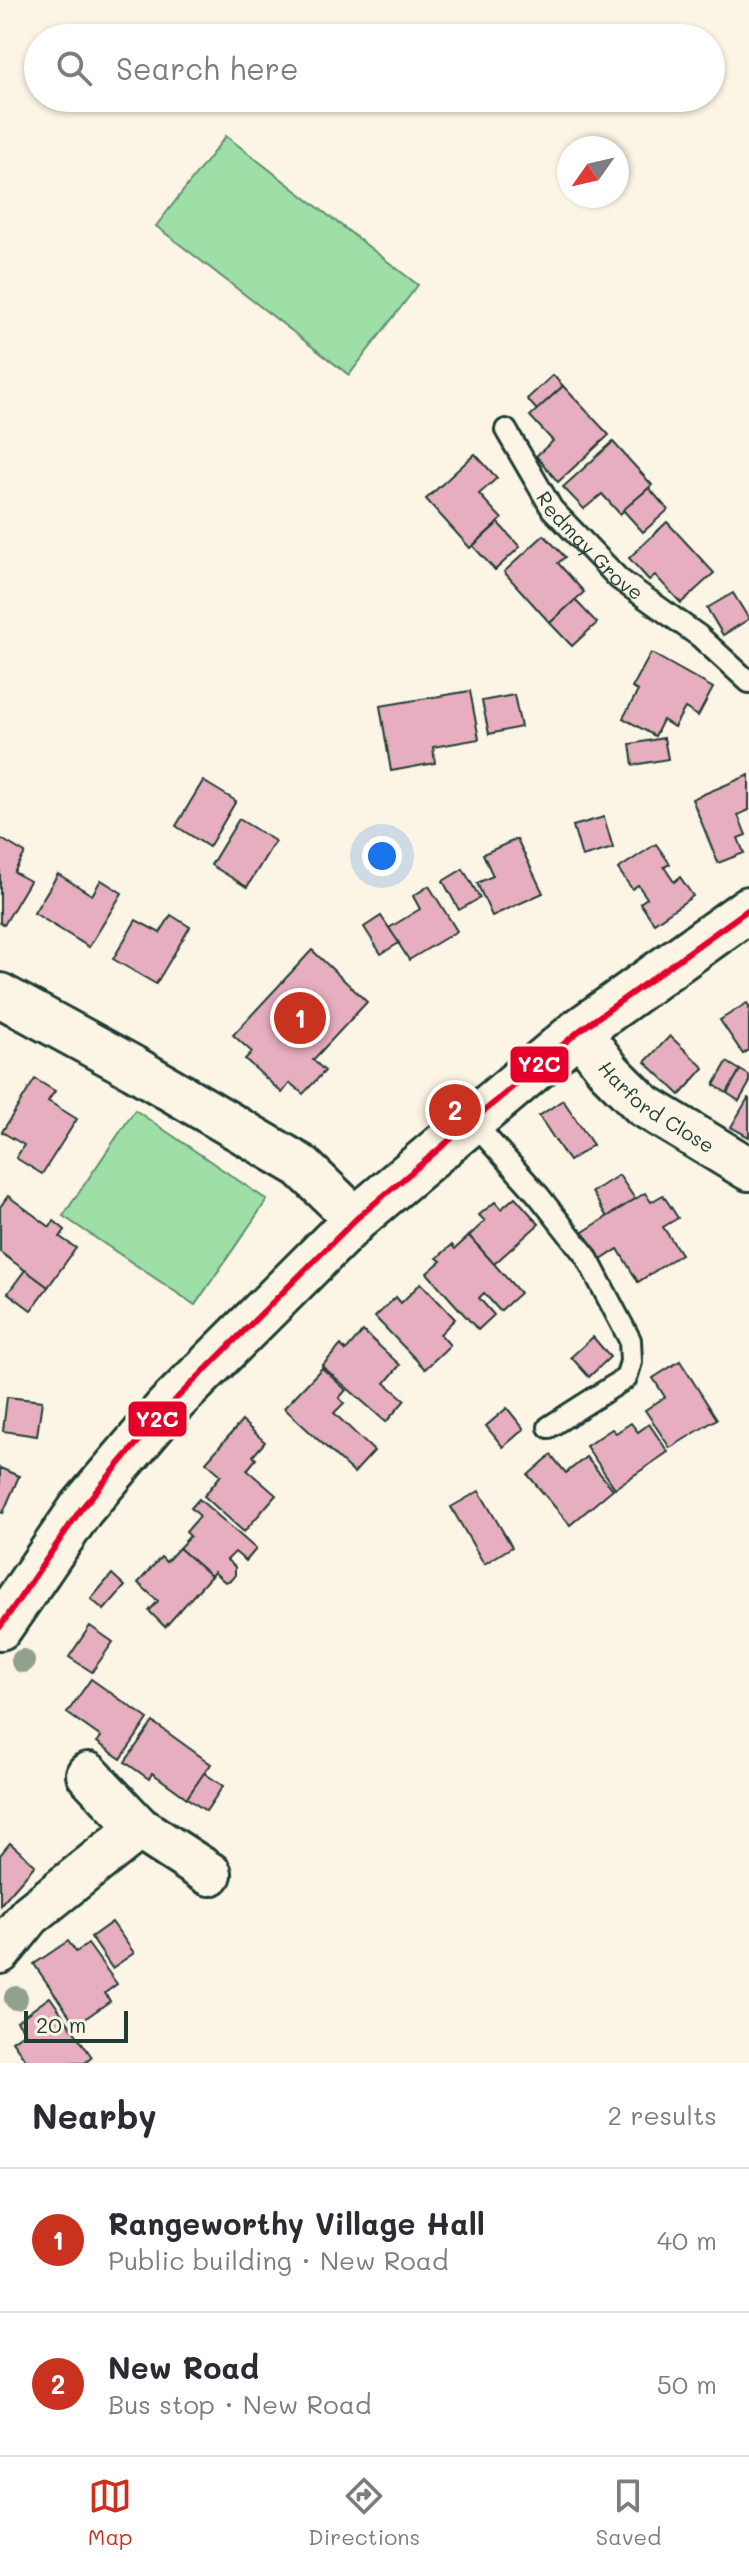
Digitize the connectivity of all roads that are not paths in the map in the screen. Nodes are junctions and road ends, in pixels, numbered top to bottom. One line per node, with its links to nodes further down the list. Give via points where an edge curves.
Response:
1 (506, 430): 2 (lane, Redmay Grove, via 552,509 619,579 699,636)
2 (749, 682)
3 (749, 909): 5 (main road)
4 (0, 995): 8 (street, via 301,1166)
5 (579, 1031): 6 (main road); 7 (street, Harford Close, via 643,1105)
6 (471, 1120): 8 (main road); 9 (lane, via 586,1256 630,1340 626,1378)
7 (749, 1169)
8 (356, 1219): 10 (main road, via 167,1408 81,1509)
9 (549, 1427)
10 (0, 1627)
11 (88, 1774): 12 (street)
12 (139, 1828): 13 (street); 14 (street, via 30,1915)
13 (210, 1874)
14 (0, 1952)

